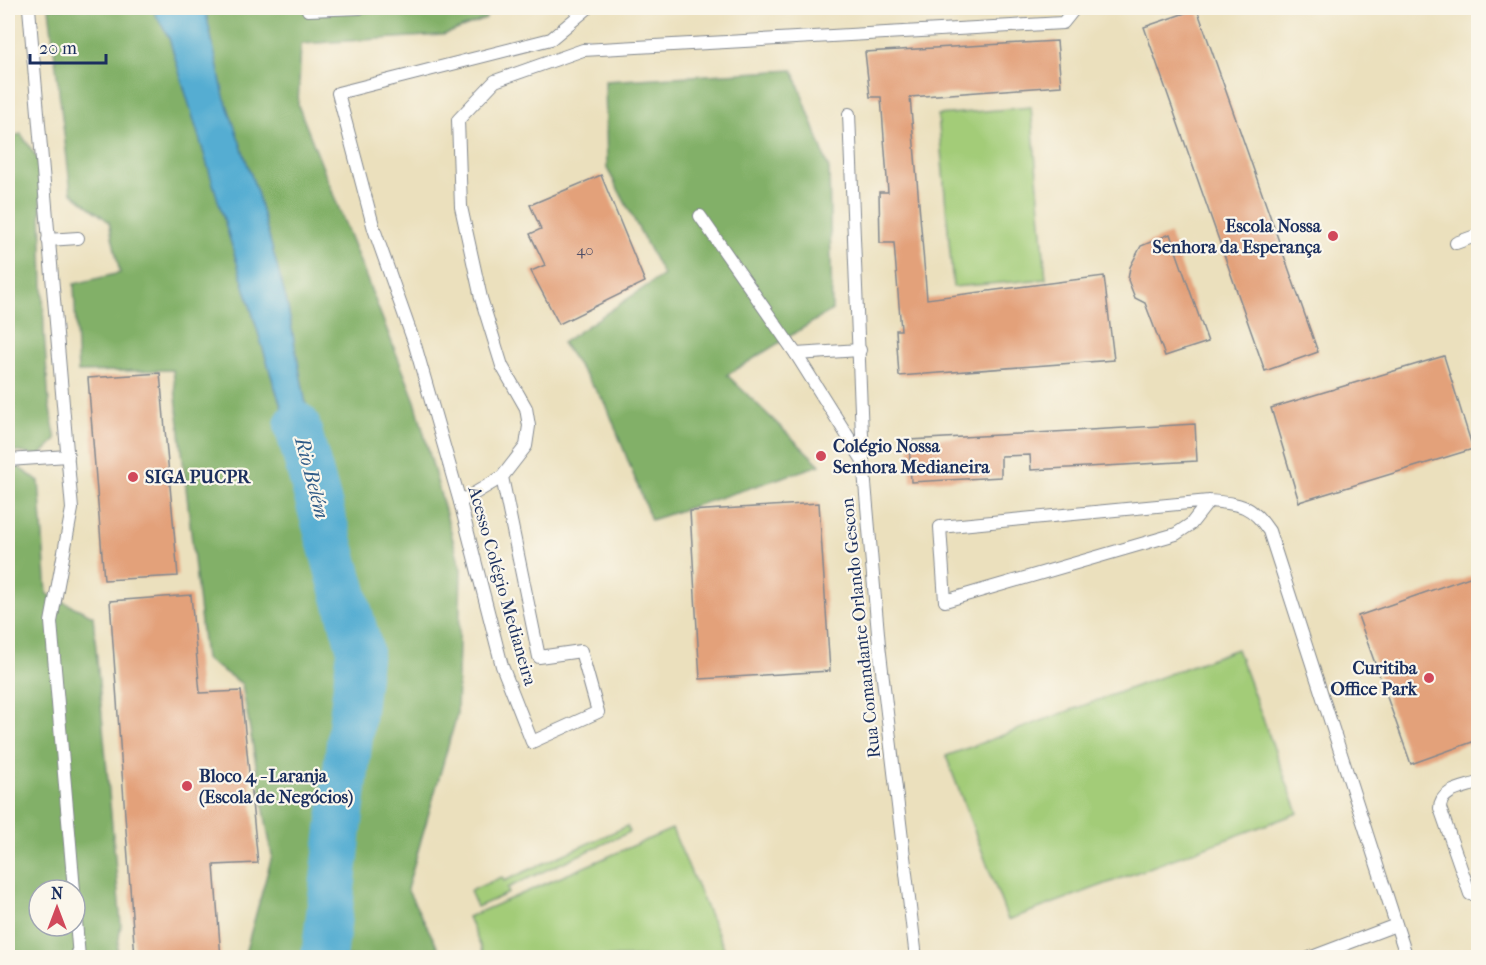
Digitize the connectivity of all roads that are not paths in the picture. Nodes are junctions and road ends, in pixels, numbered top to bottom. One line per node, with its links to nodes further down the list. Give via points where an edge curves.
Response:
1 (29, 8): 10 (lane)
2 (360, 8): 5 (lane)
3 (588, 8): 19 (lane, Acesso Colégio Medianeira, via 551,39 338,93 374,229 414,345)
4 (1075, 8): 17 (lane, Acesso Colégio Medianeira, via 1063,23 583,50 495,81 458,120 461,207 481,298 502,366 526,408 529,426 526,446)
5 (308, 10)
6 (849, 114): 12 (lane, Rua Comandante Orlando Gescon)
7 (700, 216): 13 (lane)
8 (1479, 235): 11 (lane)
9 (78, 238): 10 (lane)
10 (48, 240): 14 (lane)
11 (1456, 243)
12 (860, 350): 13 (lane); 16 (lane, Rua Comandante Orlando Gescon)
13 (796, 354): 16 (lane)
14 (68, 456): 15 (lane); 21 (lane, via 72,509 51,622)
15 (8, 460)
16 (863, 460): 26 (lane, Rua Comandante Orlando Gescon, via 879,645)
17 (502, 477): 19 (lane); 19 (lane, Acesso Colégio Medianeira, via 539,657 581,651 598,712 532,742 502,666)
18 (1209, 501): 18 (lane, via 940,527 945,601 1176,534 1191,524); 23 (lane, via 1238,503 1257,512 1269,531)
19 (460, 502)
20 (1479, 783): 22 (lane, via 1446,794 1440,802)
21 (73, 878)
22 (1470, 894)
23 (1396, 925): 27 (lane); 28 (lane)
24 (77, 938): 25 (lane)
25 (79, 957)
26 (916, 957)
27 (1309, 957)
28 (1407, 957)

